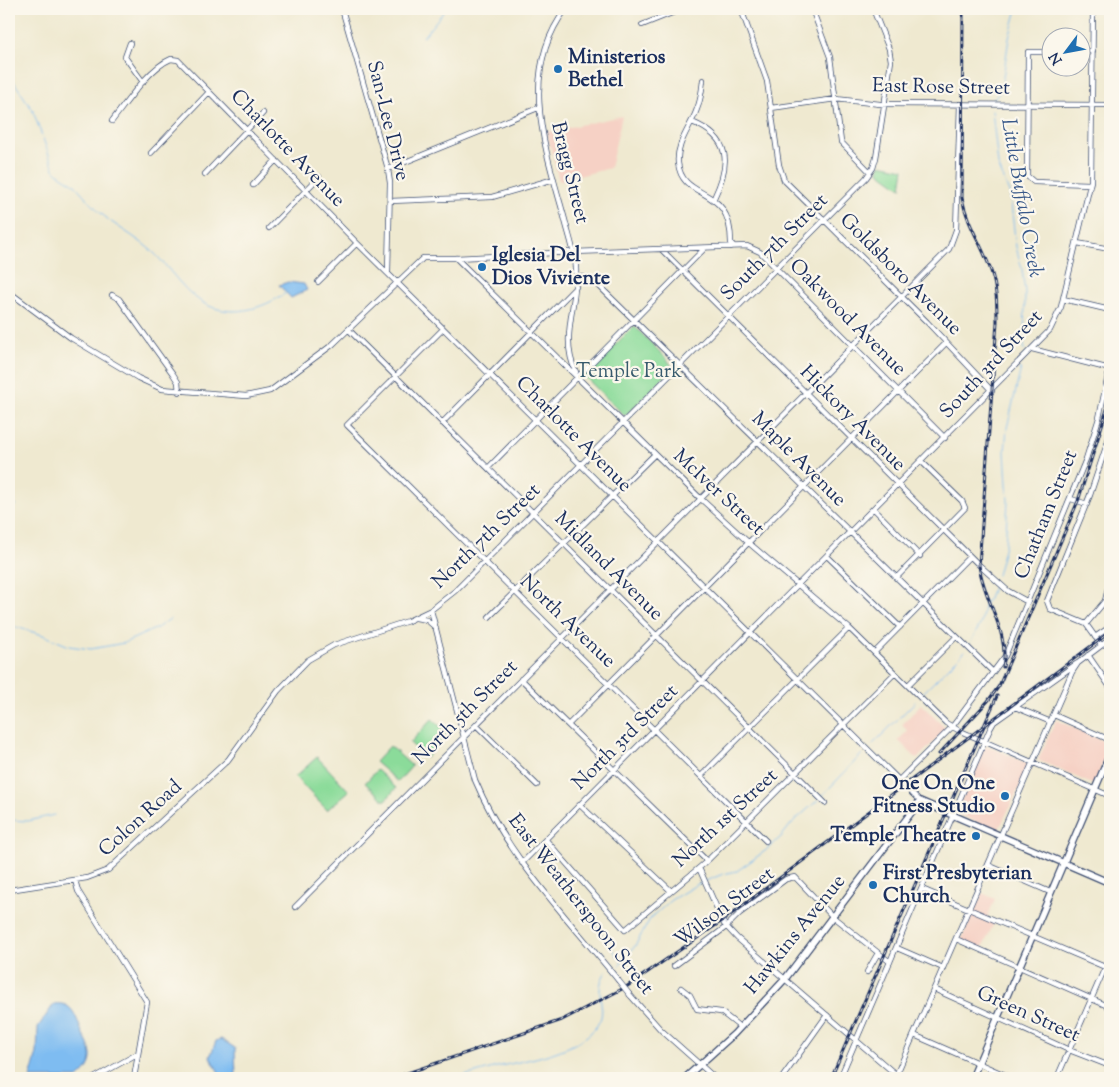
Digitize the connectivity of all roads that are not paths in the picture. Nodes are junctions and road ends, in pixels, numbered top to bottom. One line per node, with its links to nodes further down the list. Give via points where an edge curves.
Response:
1 (342, 9): 30 (street, San-Lee Drive)
2 (559, 9): 8 (street)
3 (682, 9): 9 (street)
4 (741, 9): 23 (street, Goldsboro Avenue, via 764,72)
5 (812, 9): 16 (street, via 830,57)
6 (873, 9): 17 (street, South 7th Street, via 890,54)
7 (1093, 9): 11 (street, South 3rd Street)
8 (564, 11): 22 (street, Bragg Street, via 544,54)
9 (642, 25)
10 (130, 43): 14 (street, via 125,57)
11 (1093, 51): 20 (street, South 3rd Street)
12 (1042, 52): 19 (street, via 1028,52)
13 (703, 80): 26 (street)
14 (143, 82): 15 (street, Charlotte Avenue, via 167,60 174,58); 25 (street)
15 (209, 92): 27 (street, Charlotte Avenue); 28 (street)
16 (836, 99): 17 (street, East Rose Street); 23 (street, East Rose Street); 31 (street, via 841,142)
17 (885, 104): 18 (street, East Rose Street); 31 (street, South 7th Street, via 876,158)
18 (960, 104): 19 (street, East Rose Street); 59 (street, North 5th Street, via 960,171 952,244)
19 (1027, 105): 20 (street, East Rose Street); 35 (street, via 1028,180)
20 (1092, 105): 21 (street, East Rose Street); 35 (street, South 3rd Street)
21 (1110, 106)
22 (538, 108): 30 (street); 34 (street, Bragg Street)
23 (771, 108): 40 (street, Goldsboro Avenue, via 782,175)
24 (263, 112): 27 (street)
25 (112, 122)
26 (692, 122): 38 (street, via 710,131 724,150 724,173); 38 (street, via 680,147 680,169 694,189)
27 (246, 130): 29 (street, Charlotte Avenue); 32 (street)
28 (151, 153)
29 (276, 160): 36 (street); 37 (street, Charlotte Avenue)
30 (388, 169): 39 (street, San-Lee Drive)
31 (870, 172): 40 (street, South 7th Street)
32 (205, 174)
33 (319, 177): 37 (street)
34 (554, 179): 39 (street, via 492,197); 48 (street, Bragg Street)
35 (1090, 184): 43 (street, South 3rd Street)
36 (253, 185)
37 (306, 190): 41 (street); 42 (street, Charlotte Avenue)
38 (714, 198): 44 (street, via 728,217)
39 (390, 201): 52 (street, San-Lee Drive)
40 (824, 220): 50 (street, South 7th Street); 59 (street, Goldsboro Avenue)
41 (269, 228)
42 (356, 243): 52 (street, Charlotte Avenue); 54 (street)
43 (1077, 243): 47 (street); 60 (street, South 3rd Street)
44 (731, 247): 45 (street, Oakwood Avenue); 50 (street, Oakwood Avenue, via 756,249)
45 (704, 248): 46 (street, Oakwood Avenue); 51 (street)
46 (661, 249): 48 (street, Oakwood Avenue); 51 (street, Hickory Avenue)
47 (1110, 249)
48 (574, 252): 49 (street, Oakwood Avenue); 53 (street, Bragg Street)
49 (456, 258): 55 (street, Oakwood Avenue, via 424,258); 66 (street, McIver Street)
50 (776, 268): 62 (street, South 7th Street); 68 (street, Oakwood Avenue)
51 (682, 271): 62 (street, Hickory Avenue); 63 (street)
52 (388, 272): 55 (street, Charlotte Avenue)
53 (576, 278): 56 (street, Bragg Street); 63 (street, Maple Avenue, via 593,280)
54 (318, 282)
55 (396, 282): 64 (street, Charlotte Avenue); 65 (street, Oakwood Avenue)
56 (576, 287): 66 (street); 73 (street, Bragg Street, via 568,350)
57 (9, 292): 77 (street, Oakwood Avenue, via 71,338 130,374 162,389)
58 (112, 294): 77 (street, via 119,298 173,374)
59 (902, 296): 67 (street, Goldsboro Avenue); 68 (street, North 5th Street)
60 (1062, 299): 61 (street); 69 (street, South 3rd Street, via 1053,325)
61 (1110, 310)
62 (728, 317): 70 (street, South 7th Street); 78 (street, Hickory Avenue)
63 (635, 320): 70 (street, Maple Avenue); 73 (street)
64 (443, 329): 72 (street, Charlotte Avenue); 74 (street)
65 (349, 330): 74 (street, Midland Avenue); 77 (street, Oakwood Avenue, via 270,391 257,395)
66 (531, 332): 72 (street); 73 (street, McIver Street)
67 (946, 343): 75 (street); 76 (street, Goldsboro Avenue)
68 (852, 346): 75 (street, Oakwood Avenue); 78 (street, North 5th Street)
69 (1032, 349): 71 (street); 76 (street, South 3rd Street)
70 (680, 366): 81 (street, South 7th Street); 85 (street, Maple Avenue)
71 (1110, 368): 94 (street, Chatham Street, via 1099,418)
72 (488, 374): 79 (street, Charlotte Avenue); 80 (street)
73 (578, 376): 79 (street); 81 (street, McIver Street)
74 (395, 377): 80 (street, Midland Avenue); 106 (street, North Avenue, via 347,425)
75 (899, 391): 83 (street, Oakwood Avenue); 84 (street)
76 (992, 391): 83 (street, South 3rd Street)
77 (180, 392)
78 (805, 393): 84 (street, Hickory Avenue); 85 (street, North 5th Street)
79 (536, 420): 88 (street, Charlotte Avenue); 89 (street)
80 (442, 423): 89 (street, Midland Avenue)
81 (624, 423): 86 (street, McIver Street); 88 (street, South 7th Street)
82 (1110, 435): 95 (street)
83 (945, 438): 87 (street, South 3rd Street)
84 (851, 439): 90 (street, Hickory Avenue); 91 (street)
85 (757, 442): 91 (street, Maple Avenue); 93 (street, North 5th Street)
86 (655, 454): 92 (street); 93 (street, McIver Street)
87 (921, 461): 90 (street, South 3rd Street); 98 (street, via 965,506)
88 (581, 466): 92 (street, Charlotte Avenue); 97 (street, North 7th Street)
89 (488, 468): 97 (street, Midland Avenue)
90 (898, 485): 96 (street, South 3rd Street); 98 (street, Hickory Avenue)
91 (804, 488): 99 (street, Maple Avenue); 101 (street)
92 (612, 497): 100 (street, Charlotte Avenue); 102 (street)
93 (701, 499): 100 (street, North 5th Street); 101 (street, McIver Street)
94 (1071, 499): 95 (street); 113 (street, Chatham Street)
95 (1087, 504): 118 (street, via 1047,601 1050,609)
96 (874, 509): 99 (street, South 3rd Street); 104 (street)
97 (534, 514): 102 (street, Midland Avenue); 106 (street, North 7th Street)
98 (944, 531): 104 (street); 105 (street, Hickory Avenue)
99 (850, 533): 103 (street, South 3rd Street); 107 (street, Maple Avenue)
100 (658, 541): 110 (street, Charlotte Avenue); 111 (street, North 5th Street)
101 (749, 543): 109 (street, McIver Street); 110 (street)
102 (564, 544): 111 (street, Midland Avenue); 112 (street)
103 (827, 556): 109 (street, South 3rd Street); 120 (street)
104 (920, 556): 107 (street)
105 (970, 556): 113 (street, Hickory Avenue, via 1002,587); 114 (street)
106 (485, 563): 112 (street, North Avenue); 115 (street, North 7th Street)
107 (896, 578): 114 (street, Maple Avenue)
108 (1110, 580): 118 (street, via 1105,602)
109 (798, 585): 122 (street, McIver Street); 123 (street, South 3rd Street)
110 (704, 588): 123 (street, Charlotte Avenue); 124 (street)
111 (610, 591): 124 (street, Midland Avenue); 126 (street, North 5th Street)
112 (515, 593): 116 (street); 126 (street, North Avenue)
113 (1028, 602): 133 (street, Chatham Street, via 1005,656)
114 (922, 605): 120 (street); 125 (street, Maple Avenue)
115 (431, 610): 117 (street, North 7th Street); 119 (street, East Weatherspoon Street)
116 (489, 617)
117 (414, 618): 119 (street, via 427,620); 142 (street, North 7th Street, via 316,654 291,676)
118 (1086, 624): 127 (street)
119 (435, 627): 151 (street, East Weatherspoon Street)
120 (900, 627): 130 (street)
121 (1110, 627): 127 (street)
122 (849, 628): 130 (street, McIver Street); 136 (street)
123 (750, 634): 136 (street, Charlotte Avenue); 137 (street, North 3rd Street)
124 (656, 636): 137 (street, Midland Avenue); 138 (street)
125 (956, 637): 133 (street, Maple Avenue); 139 (street)
126 (562, 638): 135 (street, North 5th Street); 138 (street, North Avenue)
127 (1096, 638): 129 (street)
128 (1110, 639): 129 (street)
129 (1101, 645): 131 (street)
130 (875, 652): 134 (street, McIver Street)
131 (1088, 655): 132 (street); 140 (street)
132 (1078, 663): 141 (street); 143 (street)
133 (994, 671): 148 (street, Chatham Street)
134 (895, 673): 139 (street, McIver Street); 147 (street, North 1st Street)
135 (521, 679): 145 (street, North 5th Street); 146 (street)
136 (797, 680): 147 (street, Charlotte Avenue); 149 (street)
137 (702, 682): 149 (street, Midland Avenue); 150 (street, North 3rd Street)
138 (609, 684): 146 (street); 150 (street, North Avenue)
139 (908, 686): 148 (street, McIver Street)
140 (1110, 687)
141 (1016, 707): 144 (street); 153 (street, via 994,722)
142 (262, 715): 176 (street, Colon Road, via 228,760 117,863 98,875)
143 (1054, 715): 144 (street); 152 (street)
144 (1051, 722): 155 (street)
145 (476, 725): 151 (street, North 5th Street); 160 (street)
146 (568, 725): 156 (street)
147 (844, 725): 157 (street, North 1st Street); 159 (street, Charlotte Avenue)
148 (952, 727): 153 (street, McIver Street); 159 (street, Chatham Street)
149 (749, 728): 157 (street, Midland Avenue); 158 (street)
150 (655, 730): 156 (street, North 3rd Street); 158 (street, North Avenue)
151 (464, 737): 173 (street, East Weatherspoon Street, via 475,780 486,806); 182 (street, North 5th Street)
152 (1110, 740)
153 (983, 741): 155 (street, McIver Street); 166 (street)
154 (1110, 754): 161 (main road)
155 (1033, 763): 161 (street, McIver Street); 168 (street)
156 (614, 770): 165 (street, North 3rd Street); 171 (street)
157 (797, 774): 164 (street, Midland Avenue); 167 (street, North 1st Street)
158 (701, 776): 167 (street, North Avenue)
159 (898, 781): 163 (street, Charlotte Avenue)
160 (537, 784)
161 (1094, 790): 162 (street, McIver Street); 172 (main road)
162 (1110, 796)
163 (920, 801): 166 (main road, Charlotte Avenue); 184 (main road, Hawkins Avenue)
164 (825, 803)
165 (580, 805): 169 (street, North 3rd Street); 180 (street)
166 (953, 814): 168 (main road, Charlotte Avenue); 178 (street)
167 (748, 822): 170 (street, North Avenue); 171 (street, North 1st Street)
168 (1002, 836): 172 (main road, Charlotte Avenue); 174 (street)
169 (546, 840): 173 (street, North 3rd Street); 180 (street, North 1st Street, via 625,930)
170 (766, 841)
171 (707, 861): 175 (street, North 1st Street)
172 (1063, 862): 177 (main road, Charlotte Avenue); 181 (main road)
173 (522, 863): 210 (street, East Weatherspoon Street, bridge, via 630,995)
174 (988, 866): 181 (street); 183 (street)
175 (699, 868): 180 (street, North 1st Street); 185 (street)
176 (75, 880): 179 (street, Colon Road); 208 (street, via 78,891 147,1002)
177 (1110, 883)
178 (922, 889): 183 (street); 188 (street)
179 (9, 890)
180 (670, 890)
181 (1050, 892): 186 (main road)
182 (295, 906)
183 (969, 909): 186 (street); 187 (street)
184 (833, 917): 185 (street, Wilson Street, via 795,877 786,879 761,897); 189 (street); 197 (main road, Hawkins Avenue)
185 (726, 927): 192 (street, Wilson Street); 197 (street)
186 (1032, 936): 193 (main road); 194 (street)
187 (956, 939): 193 (street); 195 (street)
188 (897, 948): 191 (street); 195 (street)
189 (878, 953): 191 (street); 196 (street)
190 (1110, 956): 194 (street)
191 (890, 962): 206 (street)
192 (674, 966)
193 (1019, 966): 200 (street); 203 (main road)
194 (1105, 967): 200 (street)
195 (943, 968): 199 (street)
196 (866, 972)
197 (785, 979): 202 (street); 204 (main road, Hawkins Avenue)
198 (681, 988): 204 (street, via 690,995 697,1009 721,1012)
199 (934, 990): 203 (street, Green Street); 205 (street)
200 (1091, 998): 201 (street); 207 (street)
201 (1110, 1006)
202 (827, 1015): 206 (street); 217 (street)
203 (997, 1018): 207 (street, Green Street); 209 (main road)
204 (740, 1027): 210 (main road, Hawkins Avenue)
205 (914, 1035): 209 (street); 212 (street)
206 (856, 1040): 212 (street); 218 (street)
207 (1069, 1050): 211 (street, Green Street); 221 (street)
208 (137, 1054): 213 (street); 214 (street)
209 (978, 1063): 219 (main road); 220 (street)
210 (699, 1065): 215 (main road, Hawkins Avenue); 216 (street, East Weatherspoon Street)
211 (1110, 1066)
212 (897, 1077)
213 (94, 1078)
214 (134, 1078)
215 (685, 1078)
216 (715, 1078)
217 (782, 1078)
218 (840, 1078)
219 (972, 1078)
220 (1012, 1078)
221 (1057, 1078)

